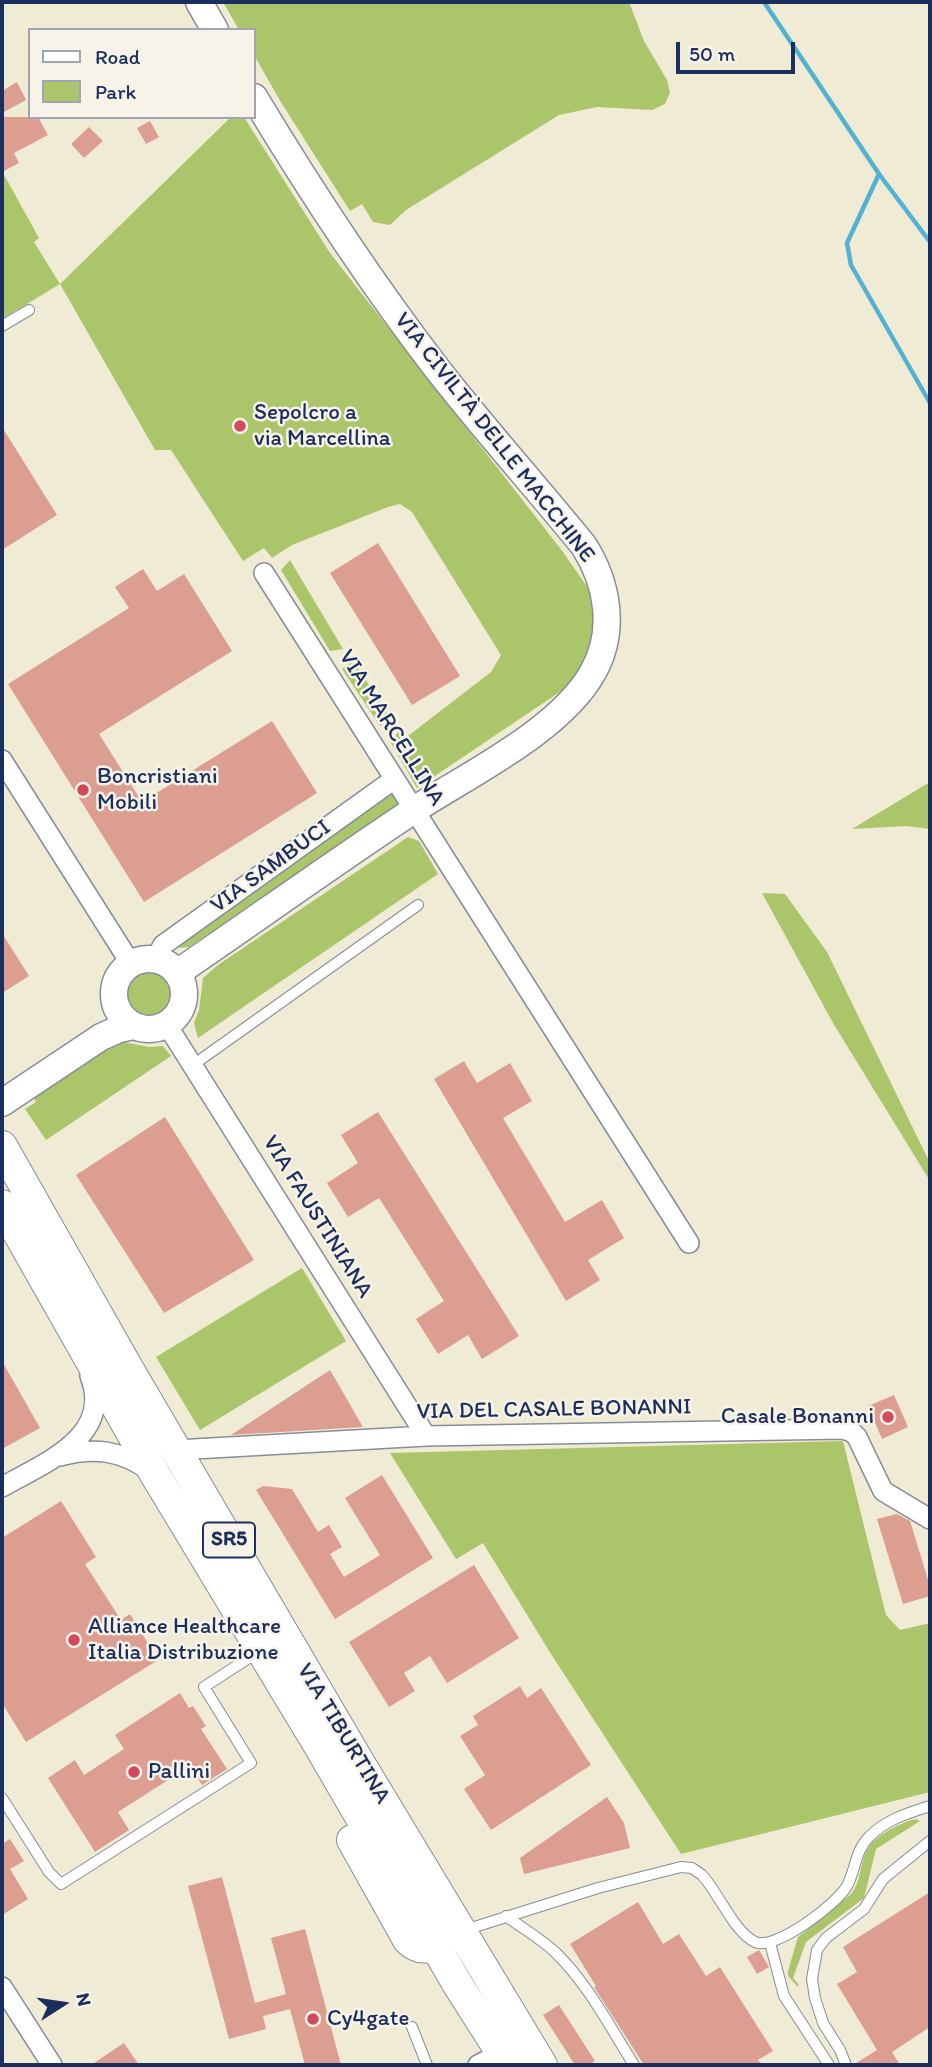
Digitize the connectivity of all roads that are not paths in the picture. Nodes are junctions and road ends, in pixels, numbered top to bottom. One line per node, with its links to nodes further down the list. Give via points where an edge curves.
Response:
1 (199, 2): 2 (street)
2 (214, 28)
3 (256, 100): 9 (street, VIA CIVILTÀ DELLE MACCHINE, via 387,300 465,405 584,546 604,589 607,617 602,651 569,705 532,735)
4 (29, 310): 5 (lane)
5 (2, 326)
6 (264, 573): 8 (street, VIA MARCELLINA)
7 (2, 760): 11 (street)
8 (393, 780): 9 (street, VIA MARCELLINA); 11 (street, VIA SAMBUCI, via 163,945)
9 (414, 810): 11 (street, VIA SAMBUCI); 20 (street, VIA MARCELLINA)
10 (418, 905): 15 (lane)
11 (155, 966): 12 (street, via 118,977); 13 (street, via 184,992 179,1012)
12 (114, 995): 14 (street, via 120,1014); 16 (street, via 95,1021)
13 (167, 1025): 14 (street, via 155,1029); 15 (street, VIA FAUSTINIANA)
14 (134, 1026): 17 (street, via 101,1037)
15 (193, 1065): 22 (street, VIA FAUSTINIANA)
16 (2, 1084)
17 (2, 1103)
18 (2, 1146): 23 (main road, VIA TIBURTINA / SR5)
19 (2, 1205): 21 (main road, VIA TIBURTINA)
20 (689, 1243)
21 (69, 1323): 24 (street, via 97,1404 86,1430); 25 (main road, VIA TIBURTINA)
22 (426, 1436): 23 (street, VIA DEL CASALE BONANNI); 27 (street, VIA DEL CASALE BONANNI, via 843,1429 857,1437 883,1491)
23 (176, 1450): 33 (main road, VIA TIBURTINA / SR5)
24 (55, 1457): 25 (street, via 85,1450 111,1452); 26 (street)
25 (156, 1476): 28 (main road, VIA TIBURTINA)
26 (2, 1487)
27 (930, 1519)
28 (261, 1650): 29 (lane, via 204,1687 251,1763 61,1884); 35 (main road, VIA TIBURTINA, via 319,1746 344,1826 405,1936 418,1948)
29 (2, 1798)
30 (930, 1806): 34 (lane, via 903,1815 874,1833 858,1852 842,1893 790,1934)
31 (930, 1841): 44 (lane, via 883,1880 864,1909 817,1950 812,1979 815,1998)
32 (506, 1916): 33 (lane); 34 (lane, via 668,1868 687,1867 706,1879 749,1938); 42 (lane, via 572,1971)
33 (462, 1931): 35 (main road); 41 (main road, VIA TIBURTINA / SR5)
34 (770, 1943): 43 (lane, via 784,1996)
35 (435, 1945): 38 (main road)
36 (2, 1987): 39 (street)
37 (412, 2027): 40 (lane)
38 (496, 2061)
39 (52, 2065)
40 (427, 2065)
41 (542, 2065)
42 (634, 2065)
43 (829, 2065)
44 (846, 2065)

